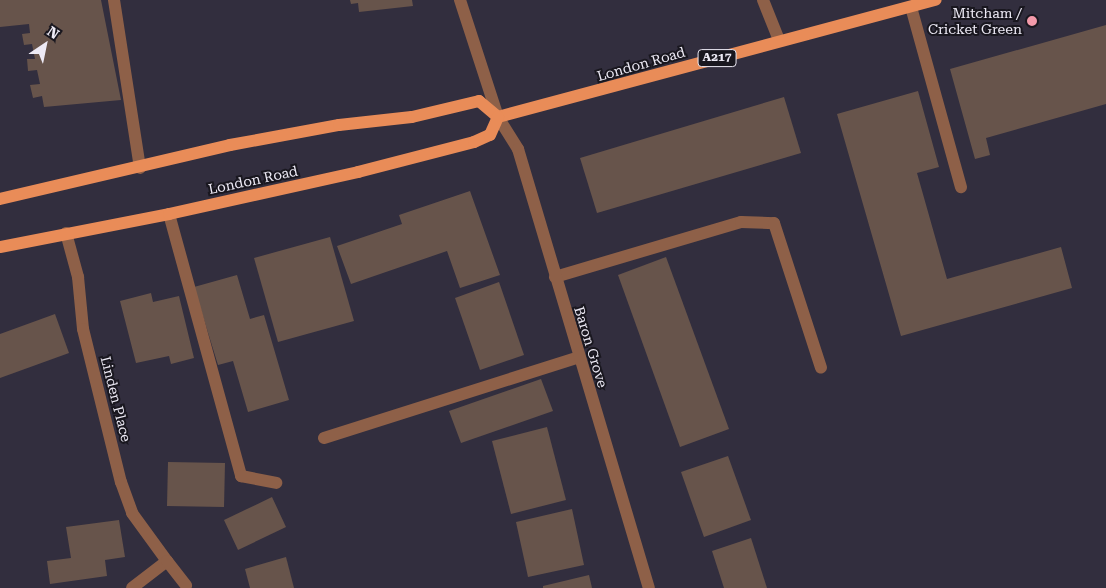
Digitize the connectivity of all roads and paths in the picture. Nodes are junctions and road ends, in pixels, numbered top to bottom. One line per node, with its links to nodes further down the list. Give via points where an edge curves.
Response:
1 (114, 0): 8 (street)
2 (460, 0): 7 (street, Baron Grove)
3 (763, 0): 6 (street)
4 (936, 0): 5 (main road, London Road / A217)
5 (911, 7): 6 (main road, London Road / A217); 9 (street)
6 (779, 40): 7 (main road, London Road / A217)
7 (498, 117): 8 (main road, via 480,101 412,117 340,125 230,145); 11 (main road, London Road, via 490,135 474,142 358,172); 14 (street, Baron Grove, via 518,149)
8 (140, 168): 10 (main road)
9 (961, 187)
10 (0, 199)
11 (169, 214): 12 (main road, London Road); 18 (street, via 241,476)
12 (66, 233): 13 (main road, London Road); 19 (street, Linden Place, via 78,277 83,328 121,482 132,513)
13 (0, 247)
14 (555, 277): 15 (street, Baron Grove); 16 (street, via 741,222 774,223)
15 (579, 357): 17 (street); 22 (street, Baron Grove)
16 (821, 368)
17 (324, 438)
18 (276, 483)
19 (167, 561): 20 (street, Linden Place); 21 (street)
20 (186, 585)
21 (132, 588)
22 (649, 588)

